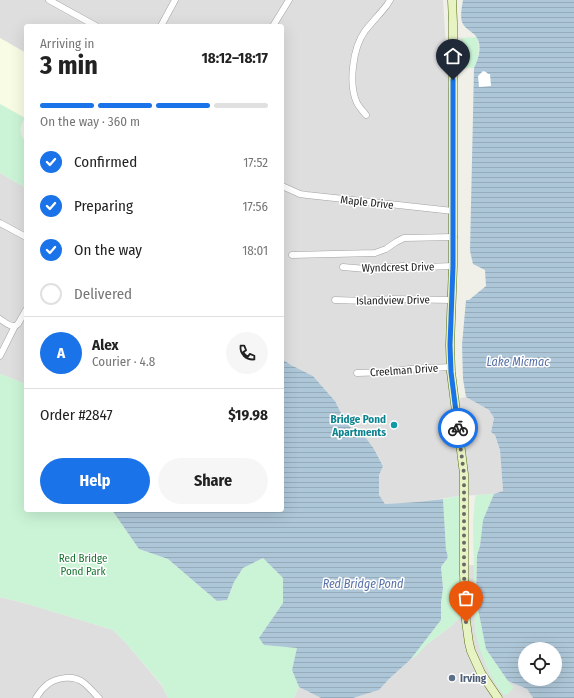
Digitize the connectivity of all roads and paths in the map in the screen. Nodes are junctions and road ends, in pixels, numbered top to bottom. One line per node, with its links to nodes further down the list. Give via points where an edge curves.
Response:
1 (49, 0): 6 (street)
2 (175, 0): 8 (street)
3 (289, 0): 9 (street)
4 (390, 0): 10 (street, via 365,31 357,48 353,73 354,93)
5 (452, 0): 12 (main road)
6 (61, 3): 7 (street)
7 (93, 24)
8 (162, 24)
9 (274, 24)
10 (366, 115)
11 (284, 187): 12 (street, Maple Drive, via 307,195)
12 (453, 210): 15 (main road)
13 (0, 223): 14 (street)
14 (24, 236)
15 (454, 237): 16 (street, via 404,238 375,253); 17 (main road)
16 (292, 255)
17 (453, 266): 18 (street, Wyndcrest Drive); 20 (main road)
18 (343, 267)
19 (335, 300): 20 (street, Islandview Drive)
20 (452, 300): 25 (main road)
21 (24, 314): 23 (street)
22 (0, 319): 23 (street, via 12,327)
23 (15, 326): 24 (street)
24 (0, 356)
25 (451, 367): 26 (street, Creelman Drive); 29 (main road, via 464,474 464,574 468,643 481,673)
26 (357, 373)
27 (36, 698): 28 (street, via 53,680 66,678 83,682)
28 (99, 698)
29 (498, 698)

